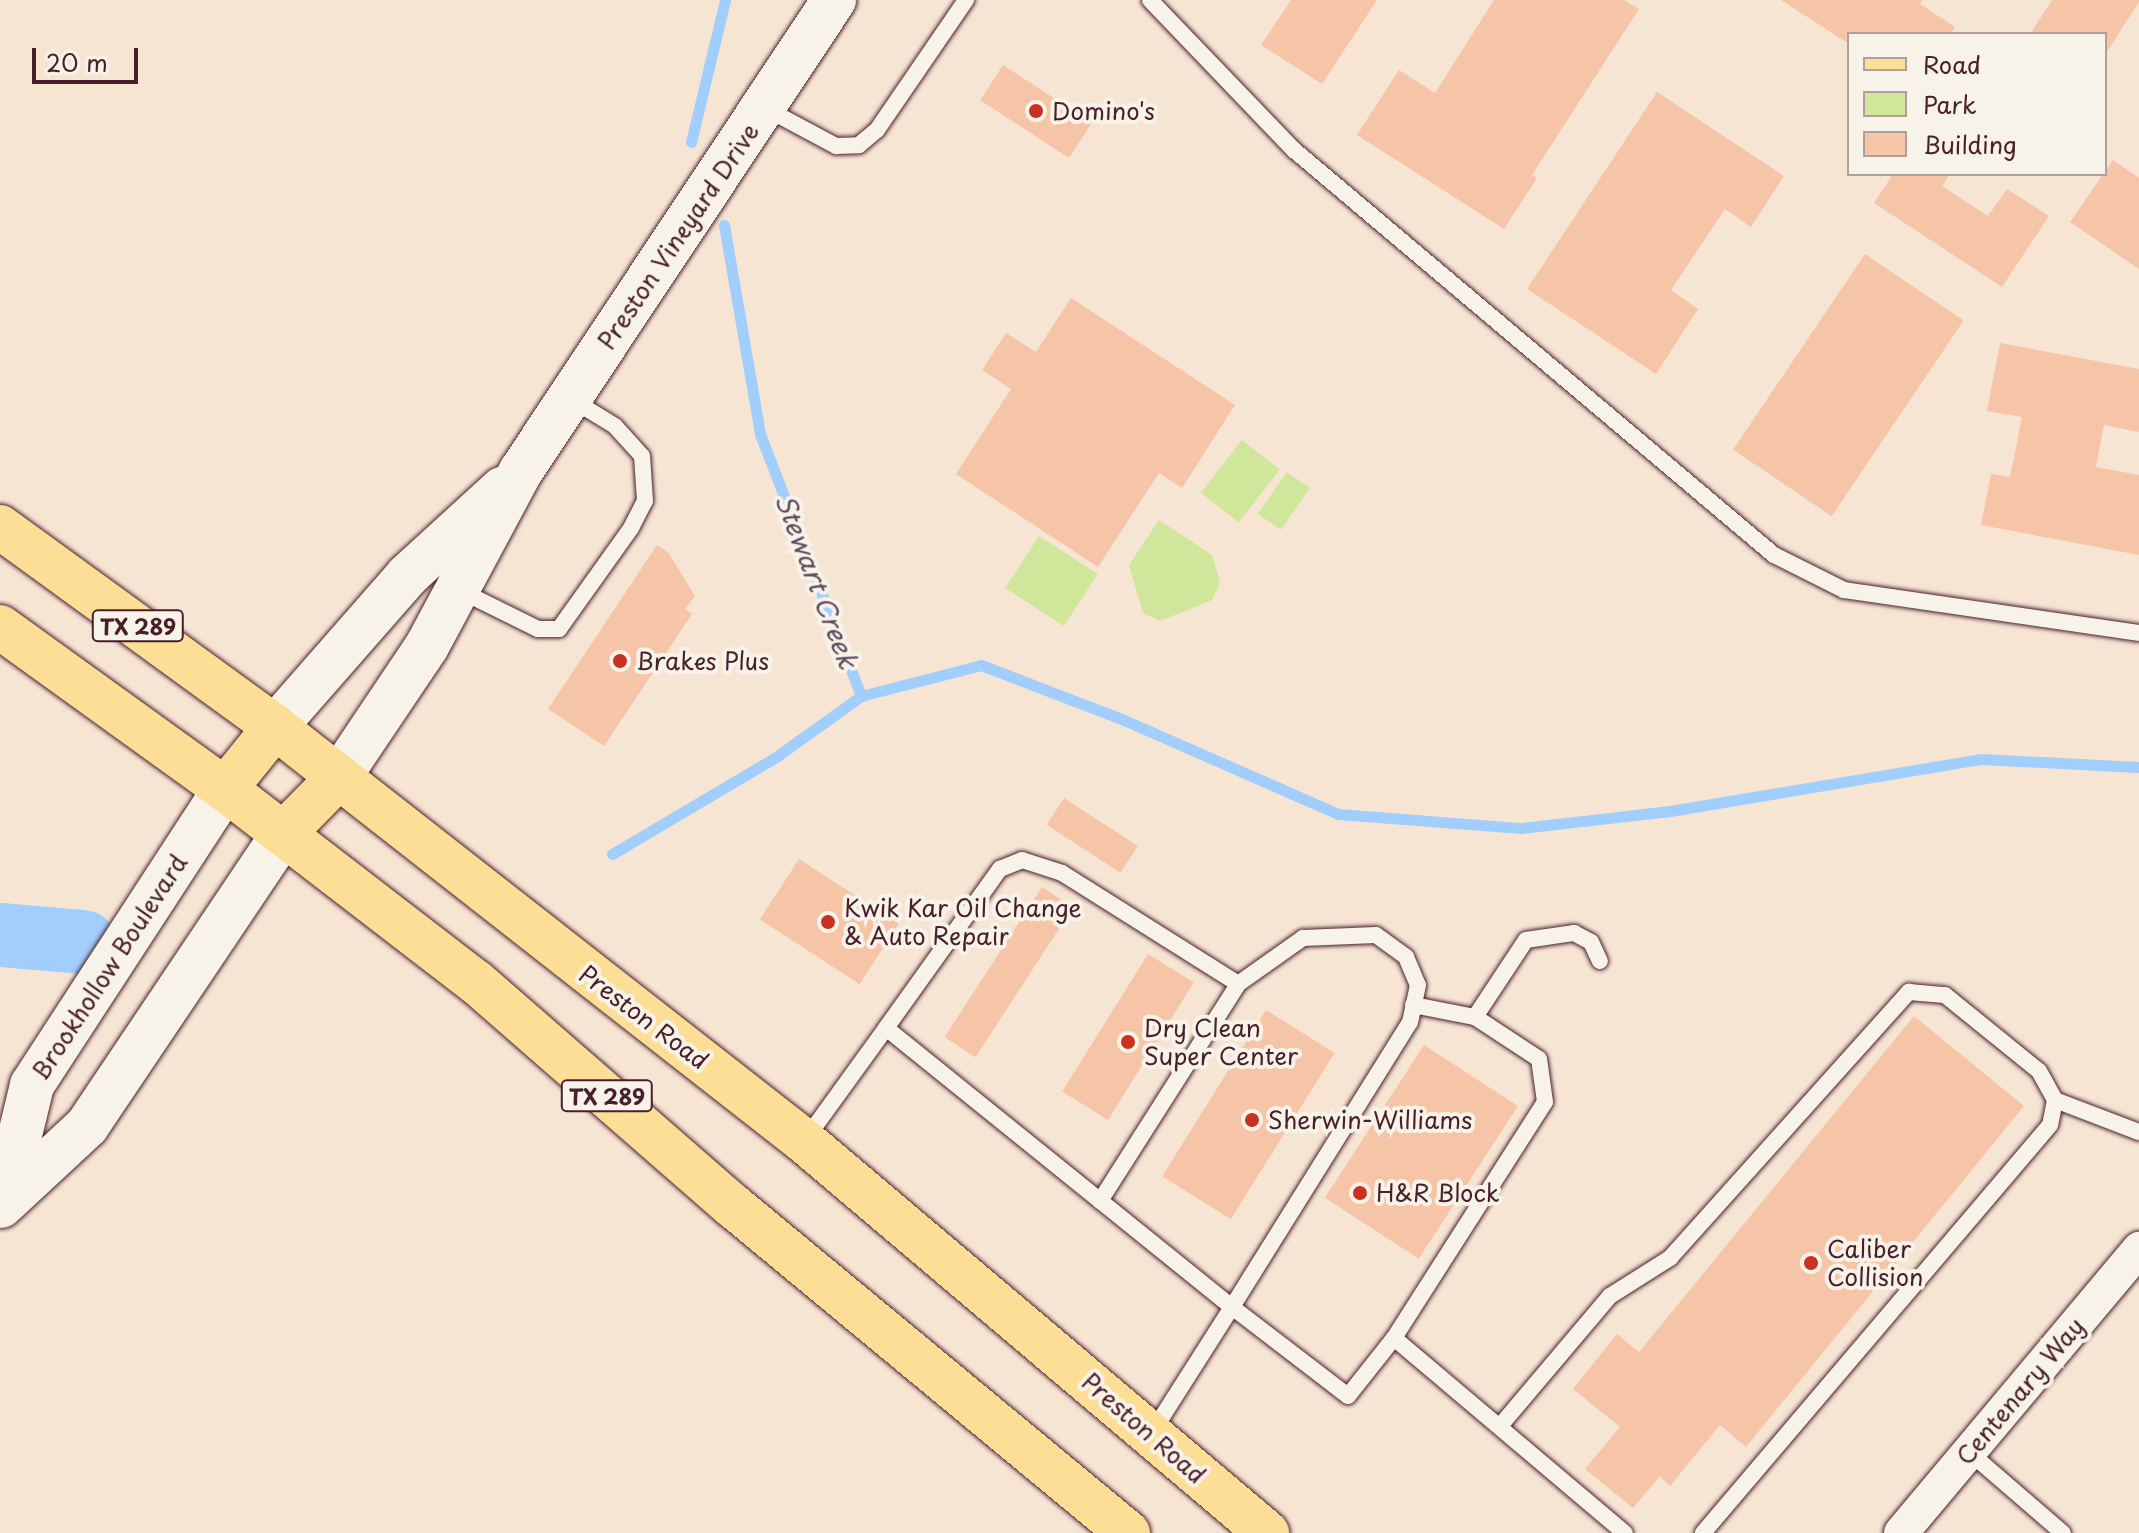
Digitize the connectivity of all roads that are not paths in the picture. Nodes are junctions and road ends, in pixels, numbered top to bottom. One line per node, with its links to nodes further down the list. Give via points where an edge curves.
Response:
1 (834, 0): 4 (street, Preston Vineyard Drive)
2 (966, 0): 4 (lane, via 877,130 859,145 836,146)
3 (1150, 0): 10 (lane, via 1294,150 1774,555 1844,590)
4 (764, 107): 5 (street, Preston Vineyard Drive)
5 (570, 398): 6 (street, Preston Vineyard Drive); 8 (lane, via 622,432 642,456 645,501 631,528 559,629 538,629)
6 (521, 471): 8 (street, Preston Vineyard Drive, via 480,555); 11 (street, Preston Vineyard Drive, via 407,576)
7 (0, 527): 11 (main road, Preston Road / TX 289)
8 (457, 589): 12 (street, Preston Vineyard Drive, via 427,646)
9 (0, 627): 13 (main road, TX 289)
10 (2139, 633)
11 (275, 727): 12 (main road, Preston Road / TX 289); 13 (main road)
12 (339, 777): 14 (main road); 22 (main road, Preston Road / TX 289)
13 (225, 789): 14 (main road, TX 289); 24 (street, Brookhollow Boulevard, via 32,1085)
14 (283, 834): 24 (street, Brookhollow Boulevard, via 87,1126); 31 (main road, TX 289, via 476,982 733,1206)
15 (1600, 961): 18 (lane, via 1591,942 1574,933 1526,940)
16 (1238, 984): 17 (lane, via 1303,938 1376,935 1406,957 1418,985); 19 (lane, via 1062,873 1022,860 1000,869); 23 (lane)
17 (1413, 1005): 18 (lane); 26 (lane, via 1410,1022)
18 (1475, 1017): 27 (lane, via 1539,1059 1545,1102)
19 (886, 1028): 22 (lane); 23 (lane)
20 (2055, 1100): 21 (lane); 28 (lane, via 2039,1071 1945,995 1909,992 1670,1258 1610,1296); 34 (lane, via 2050,1125)
21 (2139, 1132)
22 (804, 1141): 29 (main road, Preston Road / TX 289)
23 (1100, 1201): 26 (lane)
24 (2, 1205)
25 (2139, 1249): 30 (street, Centenary Way)
26 (1232, 1307): 27 (lane, via 1348,1396); 29 (lane)
27 (1394, 1338): 28 (lane)
28 (1500, 1426): 33 (lane)
29 (1150, 1435): 32 (main road, Preston Road / TX 289)
30 (1969, 1452): 35 (street, Centenary Way); 36 (lane)
31 (1123, 1531)
32 (1267, 1533)
33 (1625, 1533)
34 (1703, 1533)
35 (1901, 1533)
36 (2063, 1533)

